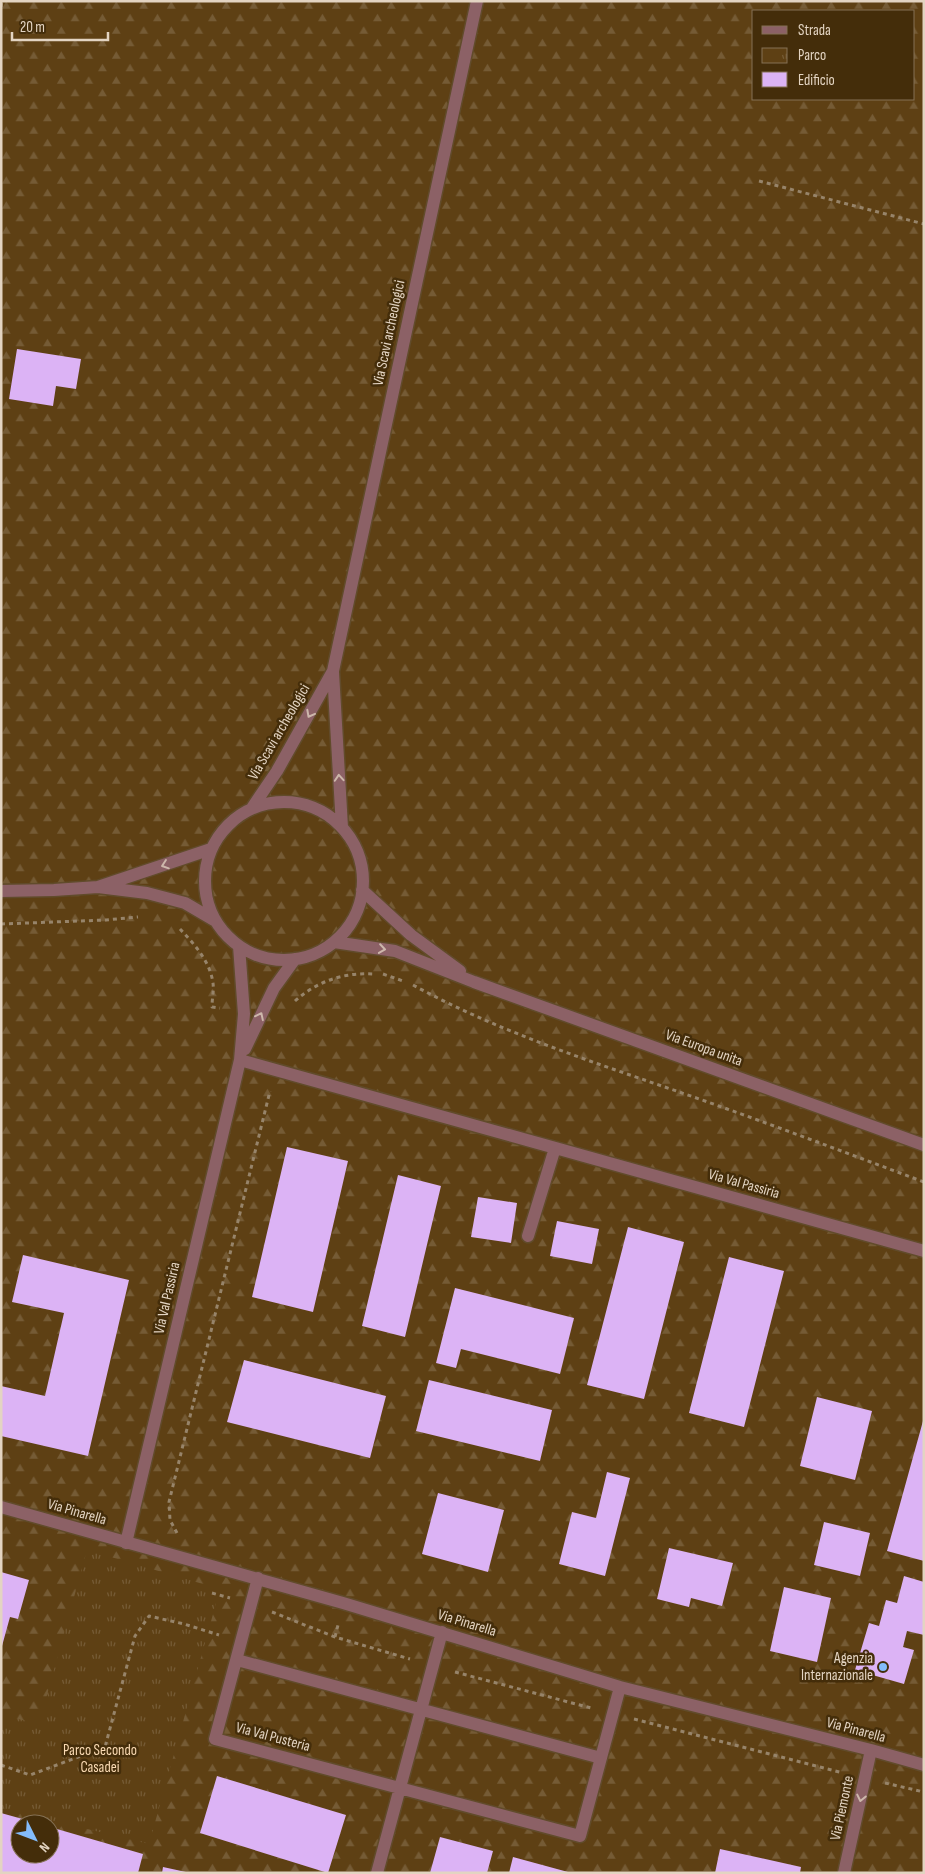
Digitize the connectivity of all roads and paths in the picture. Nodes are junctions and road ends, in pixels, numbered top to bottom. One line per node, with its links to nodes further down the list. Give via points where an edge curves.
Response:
1 (2, 1): 3 (path)
2 (477, 1): 6 (street, Via Scavi archeologici)
3 (1, 7)
4 (759, 181): 5 (path)
5 (924, 224)
6 (332, 671): 7 (street, Via Scavi archeologici, one-way to 7, via 292,746); 8 (street, Via Scavi archeologici, one-way to 6)
7 (252, 808): 8 (street, via 276,802 300,803 324,812); 9 (street, via 235,818)
8 (342, 827): 12 (street, via 356,846 362,867)
9 (211, 849): 10 (street, one-way to 10); 14 (street, via 204,885)
10 (98, 887): 11 (street); 14 (street, via 147,893 185,903)
11 (1, 890)
12 (362, 890): 17 (street, via 358,910); 20 (street, Via Europa unita, via 411,935)
13 (144, 916): 15 (path)
14 (214, 920): 18 (street)
15 (1, 924)
16 (176, 924): 22 (path, via 207,963 213,983 212,1007)
17 (334, 942): 19 (street, via 316,954); 20 (street, Via Europa unita, one-way to 20, via 395,951)
18 (238, 946): 19 (street, via 275,960); 22 (street, Via Val Passiria)
19 (295, 959): 23 (street, Via Val Passiria, one-way to 19, via 258,1017)
20 (474, 982): 25 (street, Via Europa unita)
21 (292, 1005): 27 (path, via 304,993 330,979 358,973 382,974 552,1048)
22 (244, 1014): 23 (street, Via Val Passiria)
23 (240, 1060): 24 (street, Via Val Passiria); 32 (street, Via Val Passiria)
24 (273, 1069): 26 (street, Via Val Passiria); 31 (path, via 168,1502 170,1520)
25 (924, 1145)
26 (555, 1148): 28 (street); 29 (street, Via Val Passiria)
27 (924, 1182)
28 (528, 1236)
29 (924, 1251)
30 (1, 1507): 32 (street, Via Pinarella)
31 (178, 1534)
32 (126, 1543): 33 (street, Via Pinarella)
33 (258, 1578): 35 (street, Via Pinarella); 36 (street, Via Val Pusteria)
34 (205, 1591): 36 (path)
35 (343, 1603): 37 (street, Via Pinarella); 38 (path)
36 (251, 1605): 38 (path); 39 (street, Via Val Pusteria)
37 (442, 1632): 41 (street); 42 (street, Via Pinarella)
38 (335, 1637): 41 (path)
39 (242, 1642): 40 (street, Via Val Pusteria); 47 (path, via 149,1616 135,1636 105,1747 30,1775)
40 (237, 1660): 43 (street); 50 (street, Via Val Pusteria, via 215,1739)
41 (433, 1666): 43 (street); 44 (path)
42 (620, 1687): 44 (street, Via Val Pusteria); 45 (street, Via Pinarella)
43 (421, 1710): 46 (street); 50 (street)
44 (613, 1713): 46 (street, Via Val Pusteria); 49 (path)
45 (871, 1750): 48 (street, Via Pinarella); 49 (street, Via Piemonte)
46 (601, 1758): 50 (street, Via Val Pusteria, via 580,1836)
47 (1, 1765)
48 (924, 1765)
49 (865, 1778): 51 (path); 53 (street, Via Piemonte, one-way to 53)
50 (400, 1788): 52 (street)
51 (924, 1792)
52 (377, 1873)
53 (844, 1873)

